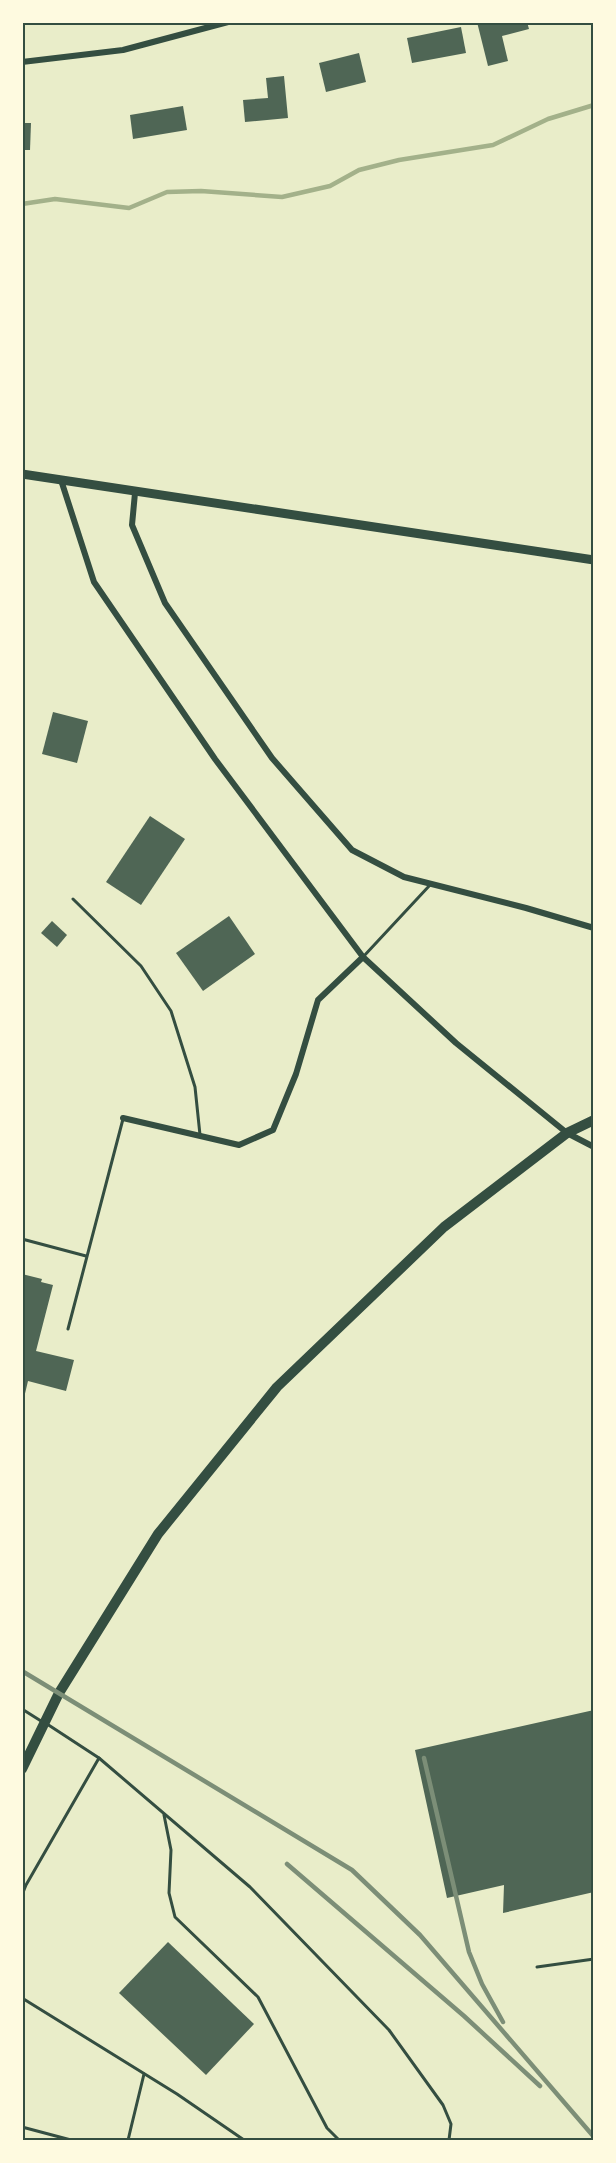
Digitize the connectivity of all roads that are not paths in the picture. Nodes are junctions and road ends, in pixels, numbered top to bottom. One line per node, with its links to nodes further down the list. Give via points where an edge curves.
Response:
1 (228, 22): 2 (street, via 123,50)
2 (22, 62)
3 (22, 474): 4 (main road)
4 (61, 480): 5 (main road); 10 (street, via 94,582 215,759)
5 (135, 493): 6 (main road); 7 (street, via 132,525 165,603 272,758 352,850 404,877)
6 (594, 560)
7 (432, 884): 9 (street); 10 (lane)
8 (74, 899): 14 (lane, via 141,966 171,1011 195,1087)
9 (594, 928)
10 (363, 957): 13 (street, via 456,1042); 14 (street, via 318,1000 296,1074 273,1130 239,1145)
11 (123, 1118): 14 (street); 17 (lane)
12 (594, 1120): 13 (main road)
13 (567, 1133): 15 (street); 20 (main road, via 444,1227 276,1387 158,1534 59,1693)
14 (200, 1135)
15 (594, 1147)
16 (22, 1239): 17 (lane)
17 (86, 1256): 18 (lane)
18 (68, 1329)
19 (22, 1709): 20 (lane)
20 (45, 1723): 21 (lane); 22 (main road)
21 (99, 1758): 23 (lane); 24 (lane)
22 (22, 1769)
23 (164, 1814): 33 (lane, via 171,1850 169,1893 175,1917 258,1997 327,2128); 34 (lane, via 250,1887 389,2030 443,2105 451,2124)
24 (22, 1895)
25 (594, 1959): 26 (lane)
26 (537, 1967)
27 (22, 1998): 28 (lane)
28 (144, 2074): 31 (lane); 32 (lane)
29 (22, 2127): 30 (lane)
30 (71, 2140)
31 (128, 2140)
32 (244, 2140)
33 (339, 2140)
34 (449, 2140)

